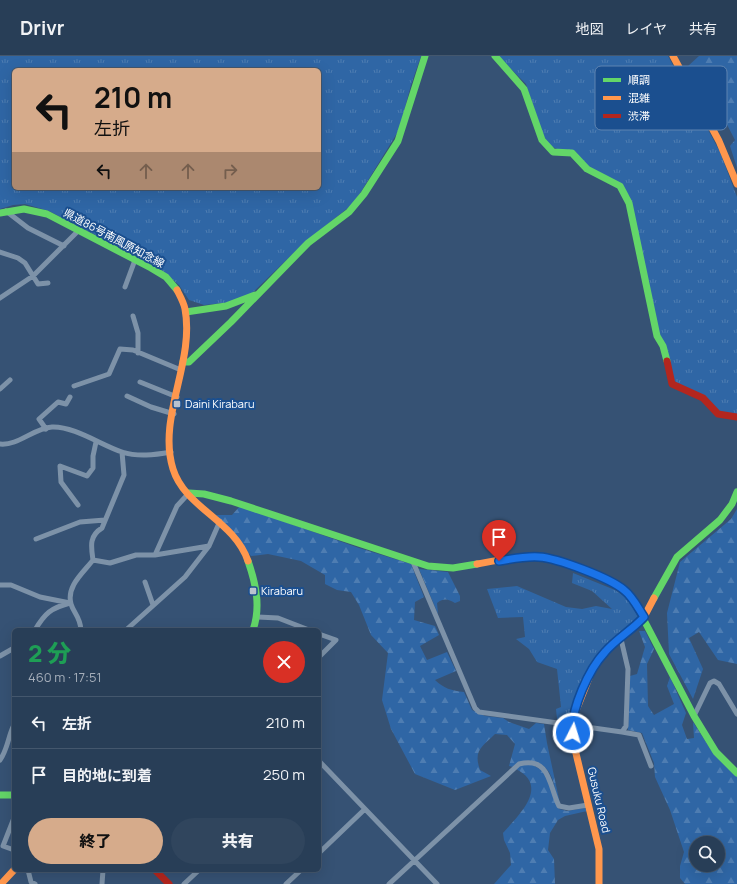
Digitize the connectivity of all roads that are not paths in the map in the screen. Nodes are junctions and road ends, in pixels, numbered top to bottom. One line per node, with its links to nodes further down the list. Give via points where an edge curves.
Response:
1 (425, 56): 15 (street, via 398,141 364,194 349,212 308,243)
2 (495, 56): 30 (street, via 524,88 542,140 548,147 553,152 572,153 587,169 620,186 625,195 629,203 657,336 663,346 672,384 703,398 718,414)
3 (674, 56): 4 (street)
4 (679, 66)
5 (713, 130): 6 (street)
6 (737, 184)
7 (3, 212): 8 (street, 県道86号南風原知念線, via 20,209 38,211); 9 (street)
8 (78, 231): 9 (street); 11 (street, 県道86号南風原知念線)
9 (64, 246): 12 (street)
10 (0, 252): 12 (street, via 25,263)
11 (135, 260): 14 (street); 17 (street, 県道86号南風原知念線, via 169,280 182,299)
12 (33, 276): 13 (street, via 38,284); 16 (street)
13 (48, 283)
14 (125, 287)
15 (257, 294): 17 (street, via 226,306); 20 (street, via 189,362)
16 (0, 298)
17 (186, 312): 20 (street, 県道86号南風原知念線)
18 (133, 316): 19 (street, via 138,333)
19 (138, 353): 21 (street); 24 (street, via 120,349 110,374)
20 (183, 362): 21 (street, 県道86号南風原知念線)
21 (181, 370): 28 (street, 県道86号南風原知念線)
22 (10, 380): 25 (street)
23 (140, 382): 28 (street)
24 (74, 386)
25 (0, 389)
26 (127, 396): 29 (street, via 150,407)
27 (70, 397): 31 (street, via 66,404 58,402 39,420)
28 (177, 397): 29 (street, 県道86号南風原知念線)
29 (174, 414): 35 (street, 県道86号南風原知念線)
30 (737, 417)
31 (46, 428): 32 (street, via 66,428); 33 (street, via 6,445)
32 (96, 442): 34 (street); 38 (street, via 93,468 87,476 60,466 62,482)
33 (0, 444)
34 (122, 452): 35 (street, via 136,455); 39 (street, via 124,475)
35 (171, 452): 37 (street, 県道86号南風原知念線, via 175,473)
36 (737, 492): 50 (street, Gusuku Road, via 720,520 677,557)
37 (189, 494): 40 (street, 県道86号南風原知念線); 43 (street, via 177,506); 45 (street, via 204,494 231,501)
38 (78, 505)
39 (105, 520): 41 (street, via 80,522); 44 (street, via 102,528 96,531 92,538)
40 (220, 521): 42 (street); 51 (street, 県道86号南風原知念線, via 247,554 258,600)
41 (36, 539)
42 (209, 546): 43 (street); 49 (street, via 185,577)
43 (155, 555): 44 (street, via 136,555 110,562)
44 (94, 560): 48 (street, via 72,586)
45 (412, 562): 50 (street, via 443,569 540,557 615,583 632,597); 64 (street, via 475,708 479,712)
46 (145, 582): 49 (street)
47 (0, 585): 48 (street, via 11,585 40,597)
48 (70, 603): 52 (street, via 54,607); 53 (street, via 80,620)
49 (153, 605): 54 (street)
50 (644, 617): 58 (street, Gusuku Road); 63 (street)
51 (258, 618): 55 (street, 県道86号南風原知念線); 56 (street, via 278,618)
52 (36, 628)
53 (81, 628)
54 (128, 628)
55 (254, 628)
56 (304, 628)
57 (321, 635): 60 (street, via 336,640)
58 (621, 639): 64 (street, Gusuku Road, via 606,650 593,668); 66 (street, via 628,669 626,726)
59 (12, 649): 61 (street)
60 (321, 655)
61 (0, 656)
62 (737, 714): 63 (street, via 719,684 714,681 710,683)
63 (694, 716): 70 (street, via 716,752)
64 (572, 725): 66 (street); 73 (street, Gusuku Road)
65 (12, 728): 67 (street)
66 (622, 732): 69 (street, via 640,735)
67 (0, 760)
68 (321, 763): 74 (street)
69 (651, 766)
70 (737, 773)
71 (0, 795): 72 (street)
72 (12, 795)
73 (588, 805): 78 (street, via 569,808 559,806 547,772 533,764 518,764); 93 (street, Gusuku Road, via 599,849)
74 (365, 808): 77 (street); 78 (street)
75 (12, 823): 76 (street, via 3,846)
76 (12, 849)
77 (321, 851)
78 (413, 861): 91 (street); 92 (street)
79 (12, 872): 85 (street)
80 (28, 872): 86 (street)
81 (103, 872): 87 (street)
82 (157, 872): 88 (street)
83 (197, 872): 89 (street)
84 (299, 872): 90 (street)
85 (1, 884)
86 (34, 884)
87 (102, 884)
88 (169, 884)
89 (184, 884)
90 (286, 884)
91 (389, 884)
92 (437, 884)
93 (599, 884)

